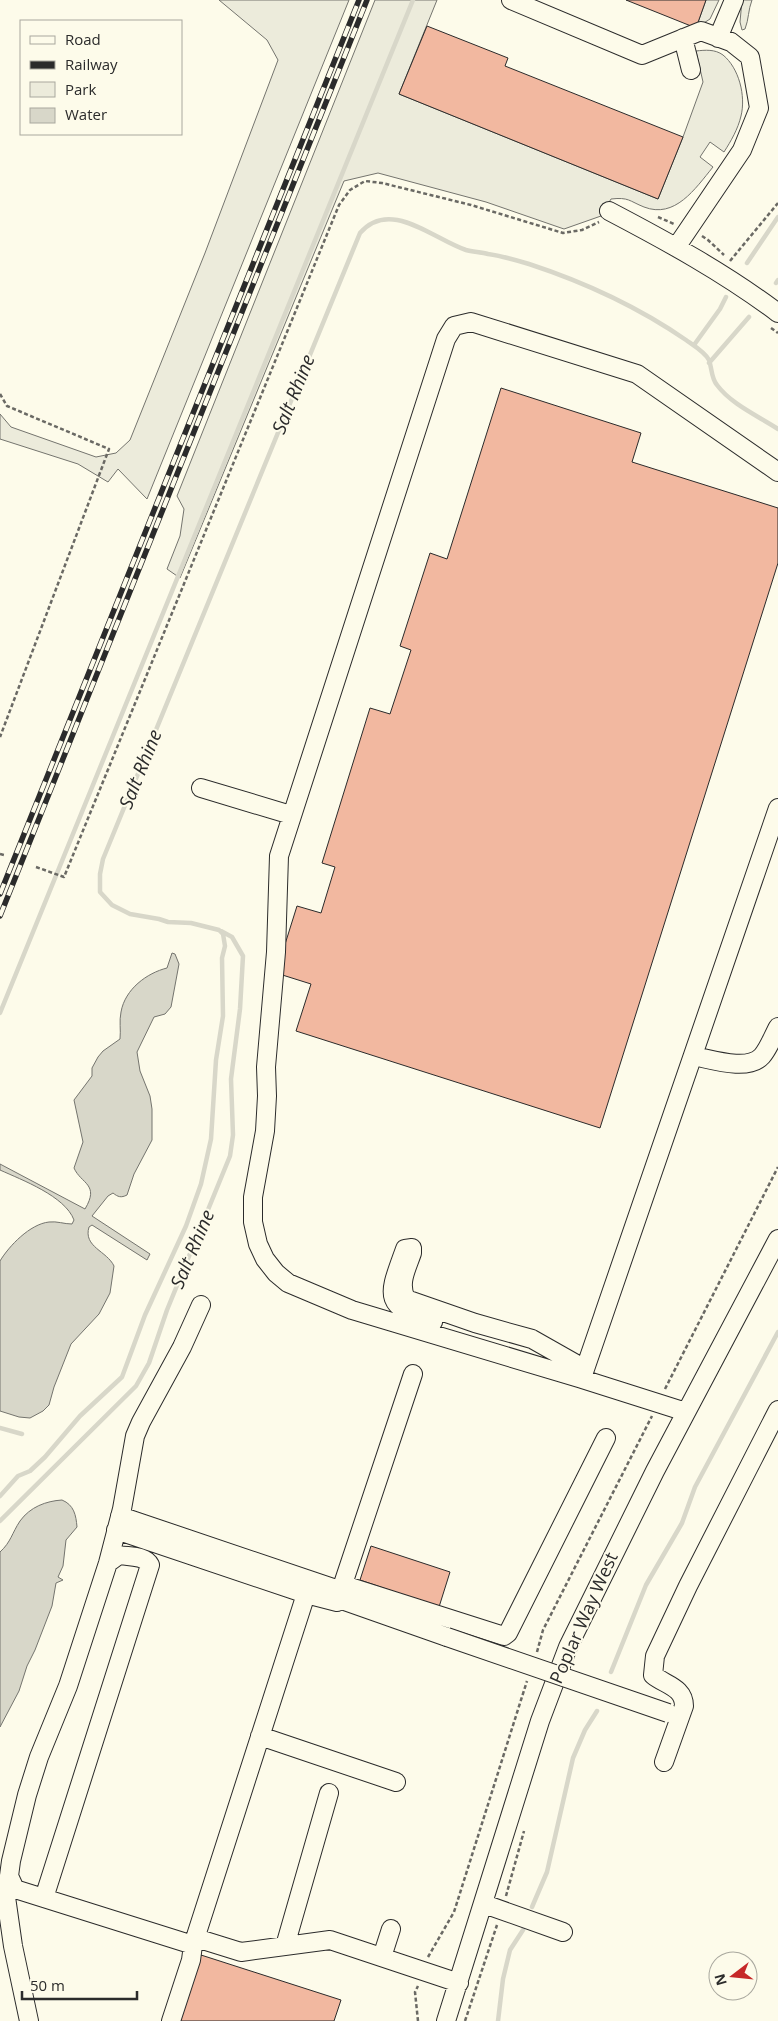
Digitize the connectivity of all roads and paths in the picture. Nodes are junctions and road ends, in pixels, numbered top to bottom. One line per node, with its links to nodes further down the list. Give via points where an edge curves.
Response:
1 (511, 0): 3 (street, via 642,55)
2 (734, 0): 4 (street)
3 (683, 38): 4 (street, via 701,31); 5 (street)
4 (718, 38): 9 (street, via 732,42 750,57 759,108 742,150)
5 (691, 70)
6 (778, 203): 9 (path, via 730,261 708,240)
7 (610, 211): 10 (street); 20 (path, via 605,219 582,230 562,233 382,182 365,181 350,190 339,205 62,877)
8 (650, 214): 9 (path)
9 (689, 229): 10 (street)
10 (677, 246): 11 (street)
11 (778, 313)
12 (0, 394): 14 (path, via 7,406 110,449)
13 (778, 472): 17 (street, via 637,374 471,322 454,326 446,339)
14 (0, 737)
15 (201, 788): 17 (street)
16 (778, 808): 22 (street)
17 (291, 815): 25 (street, via 279,856 265,1131 253,1197 253,1222 265,1259 288,1283 352,1310)
18 (0, 854): 19 (path)
19 (4, 855)
20 (36, 867)
21 (778, 1027): 22 (street, via 762,1057 749,1063 730,1064)
22 (692, 1056): 27 (street)
23 (778, 1239): 29 (street, Poplar Way West)
24 (202, 1305): 31 (street, via 138,1429)
25 (551, 1369): 27 (street); 27 (street, via 524,1350 402,1311 391,1294 405,1249 412,1248 402,1281 406,1298 532,1339)
26 (413, 1374): 33 (street)
27 (583, 1374): 29 (street)
28 (778, 1410): 35 (street, via 655,1656 653,1675 679,1690)
29 (686, 1412): 42 (street, Poplar Way West, via 568,1647 540,1721)
30 (606, 1438): 33 (street, via 504,1636)
31 (118, 1523): 32 (street); 33 (street); 34 (street)
32 (108, 1563): 40 (street, via 68,1686 39,1757); 41 (street, via 119,1555 142,1558 150,1565)
33 (342, 1592): 34 (street, via 337,1602); 35 (street, bridge, via 447,1637)
34 (306, 1594): 36 (street)
35 (677, 1716): 37 (street)
36 (260, 1736): 38 (street); 45 (street)
37 (664, 1762)
38 (396, 1782)
39 (328, 1793): 46 (street)
40 (9, 1876): 41 (street, via 15,1889); 49 (street, via 5,1890)
41 (44, 1898): 45 (street)
42 (484, 1904): 44 (street); 48 (street, Poplar Way West)
43 (391, 1929): 47 (street)
44 (563, 1932)
45 (195, 1942): 46 (street, via 241,1952); 50 (street)
46 (285, 1946): 47 (street, via 330,1940)
47 (382, 1957): 48 (street)
48 (459, 1983): 51 (street, Poplar Way West)
49 (29, 2021)
50 (171, 2021)
51 (446, 2021)

